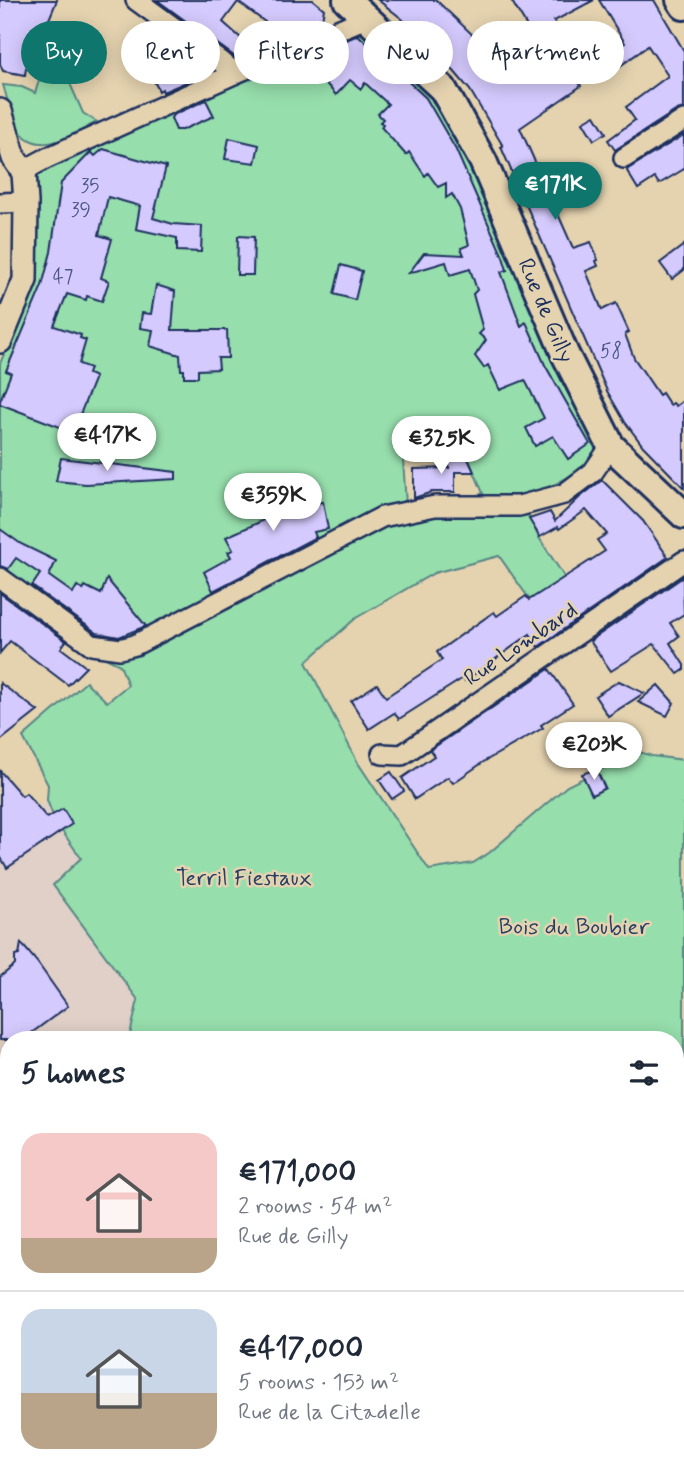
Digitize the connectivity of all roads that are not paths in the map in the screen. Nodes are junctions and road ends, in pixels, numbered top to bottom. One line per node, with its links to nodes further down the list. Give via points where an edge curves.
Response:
1 (136, 0): 6 (street)
2 (680, 0): 3 (main road)
3 (684, 6)
4 (356, 9): 5 (street); 15 (main road, Rue de Gilly, via 443,89 483,161 565,354)
5 (334, 21)
6 (234, 72)
7 (234, 74): 11 (street, via 47,158)
8 (0, 111): 11 (street, via 14,158)
9 (684, 120): 10 (street)
10 (624, 158)
11 (24, 173): 12 (street)
12 (26, 202): 13 (street); 14 (street, via 25,280)
13 (0, 203)
14 (0, 341)
15 (611, 446): 16 (main road, Rue de Gilly); 18 (street, via 593,472 564,494 519,506 435,506 382,517 120,649 92,645)
16 (684, 515)
17 (684, 561): 19 (street, Rue Lombard, via 402,755)
18 (0, 578)
19 (382, 754)

